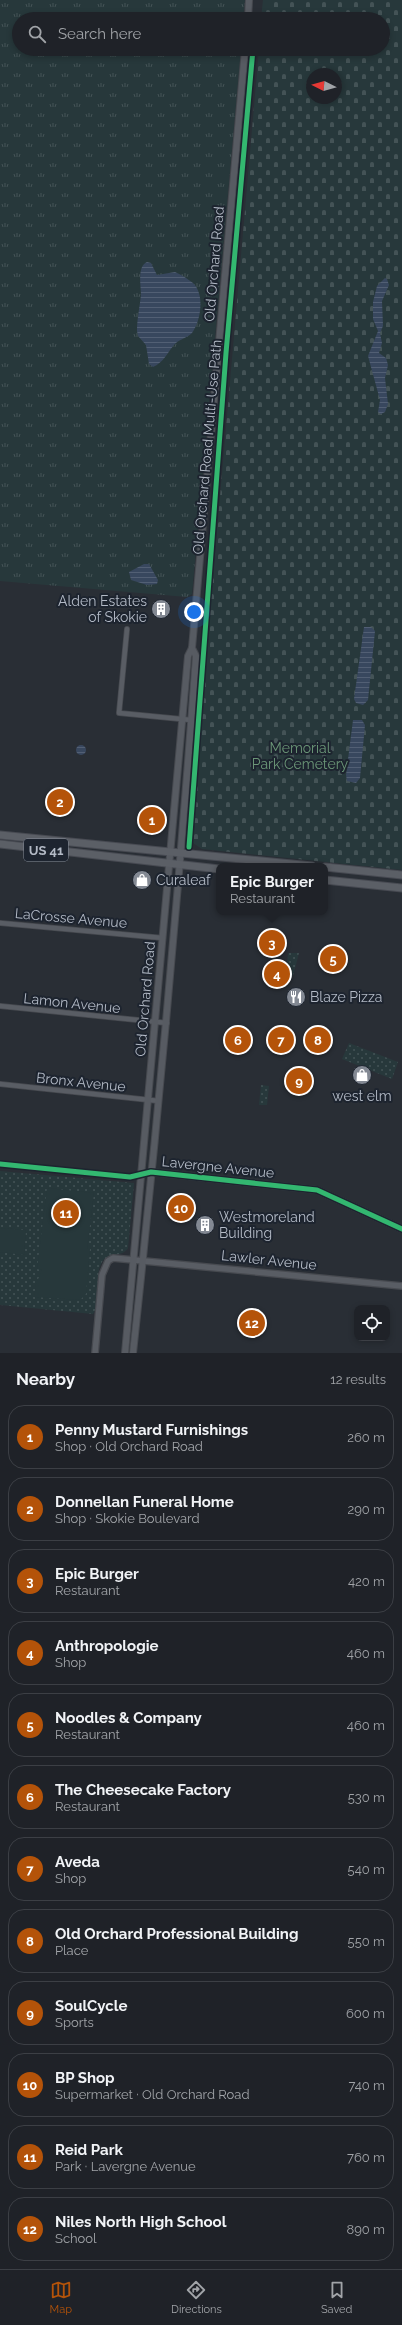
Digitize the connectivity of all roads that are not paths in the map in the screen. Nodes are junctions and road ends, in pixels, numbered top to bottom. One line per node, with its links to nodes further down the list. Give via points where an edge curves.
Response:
1 (249, 0): 2 (main road)
2 (248, 12)
3 (244, 56): 5 (main road, Old Orchard Road)
4 (127, 629): 6 (street, via 120,713)
5 (192, 648): 6 (main road, Old Orchard Road, via 188,656); 7 (main road, Old Orchard Road, via 196,656)
6 (182, 719): 7 (street); 10 (main road, Old Orchard Road)
7 (191, 720): 11 (main road, Old Orchard Road)
8 (0, 835): 10 (main road, US 41)
9 (0, 844): 13 (main road, US 41)
10 (170, 851): 11 (main road, US 41); 13 (main road, Old Orchard Road)
11 (182, 852): 12 (main road, US 41); 14 (main road, Old Orchard Road)
12 (284, 863)
13 (169, 864): 14 (main road, US 41); 21 (main road, Old Orchard Road)
14 (180, 865): 16 (main road, US 41); 24 (main road, Old Orchard Road)
15 (328, 867): 17 (main road)
16 (216, 869)
17 (402, 875)
18 (328, 880): 19 (main road)
19 (402, 888)
20 (0, 923): 21 (street, LaCrosse Avenue)
21 (163, 938): 23 (main road, Old Orchard Road)
22 (0, 1006): 23 (street, Lamon Avenue)
23 (155, 1022): 24 (street, Lamon Avenue); 26 (main road, Old Orchard Road)
24 (167, 1023): 27 (main road, Old Orchard Road)
25 (0, 1084): 26 (street, Bronx Avenue)
26 (148, 1100): 27 (street, Bronx Avenue); 30 (main road, Old Orchard Road)
27 (160, 1101): 29 (main road, Old Orchard Road)
28 (0, 1164): 30 (street, Lavergne Avenue, via 130,1177)
29 (151, 1172): 30 (street, Lavergne Avenue); 31 (street, Lavergne Avenue, via 316,1190); 33 (main road, Old Orchard Road)
30 (140, 1175): 32 (main road, Old Orchard Road)
31 (402, 1229)
32 (133, 1259): 33 (street, Lawler Avenue); 35 (street, Lawler Avenue, via 113,1258 104,1267); 36 (main road, Old Orchard Road)
33 (143, 1260): 34 (street, Lawler Avenue); 37 (main road, Old Orchard Road)
34 (402, 1286)
35 (95, 1353)
36 (125, 1353)
37 (133, 1353)

